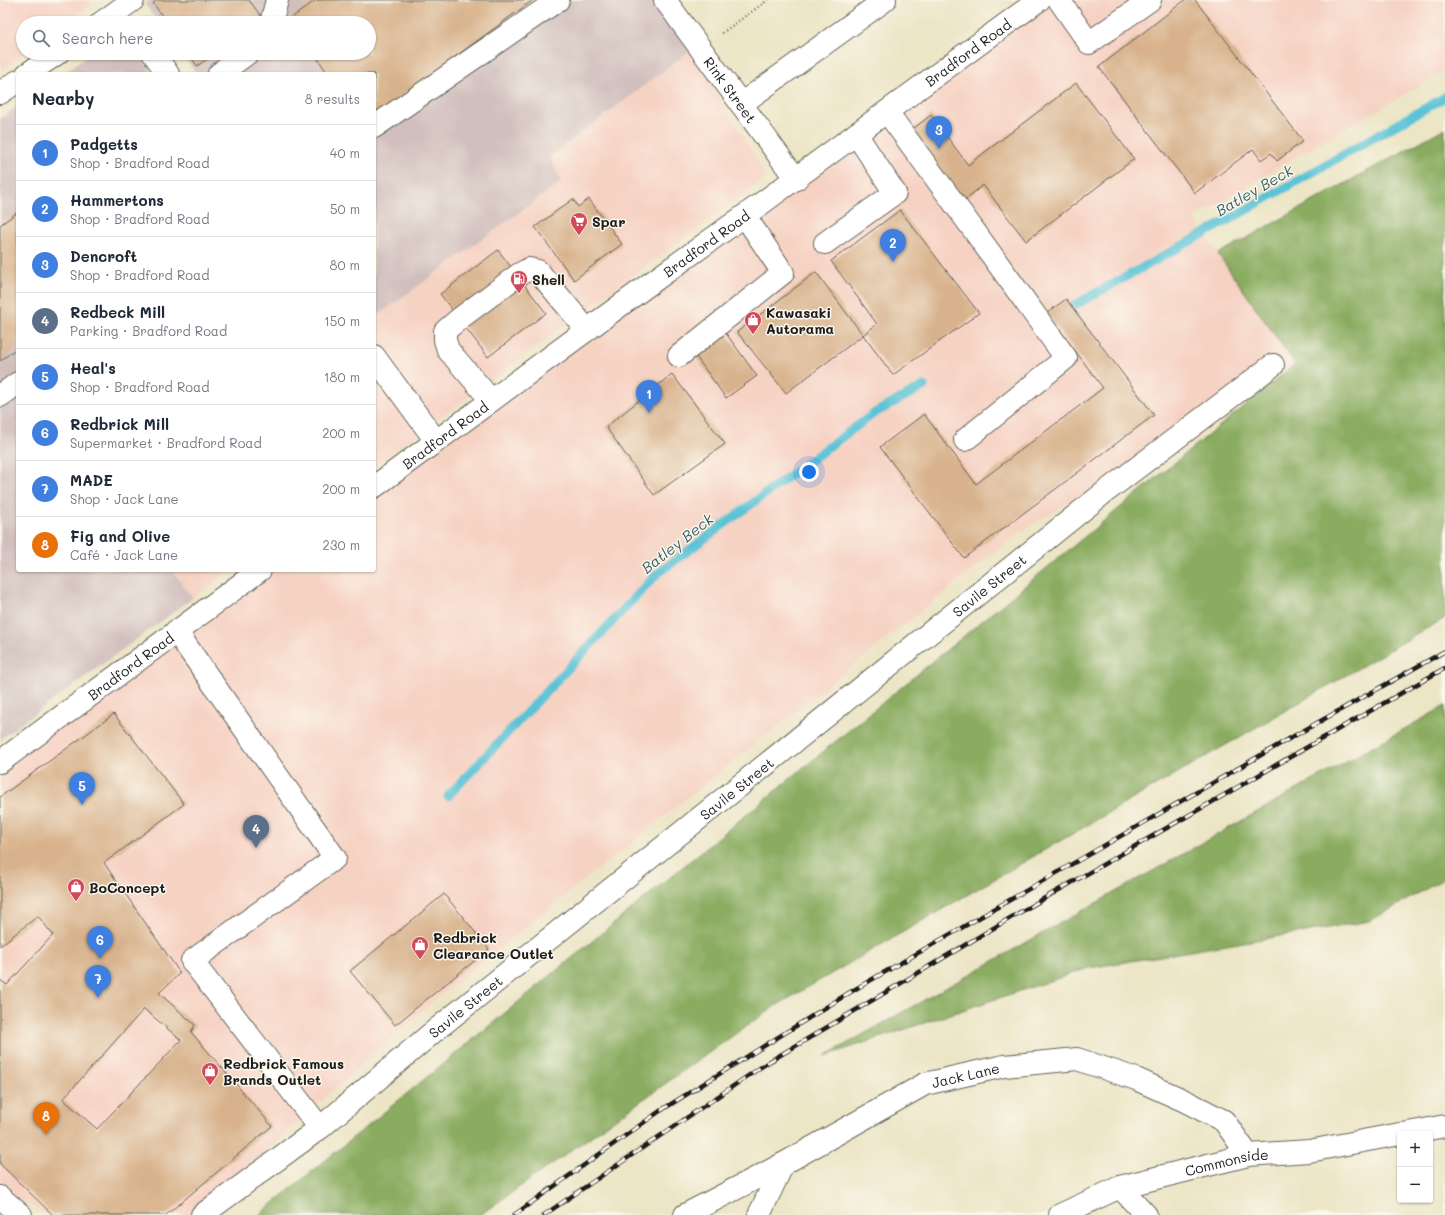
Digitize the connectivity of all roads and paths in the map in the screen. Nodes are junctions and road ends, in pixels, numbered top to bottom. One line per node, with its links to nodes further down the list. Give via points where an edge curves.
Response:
1 (277, 0): 11 (street)
2 (558, 0): 23 (street)
3 (665, 0): 12 (street, Rink Street)
4 (768, 0): 12 (path)
5 (885, 0): 21 (street)
6 (1039, 0): 22 (street, Bradford Road)
7 (1059, 0): 8 (street, via 1089,43)
8 (1150, 0)
9 (125, 8): 10 (street)
10 (112, 16)
11 (273, 16)
12 (700, 48): 21 (street, Rink Street)
13 (48, 60): 16 (street)
14 (158, 60): 17 (street)
15 (239, 60): 18 (street)
16 (30, 72)
17 (167, 72)
18 (223, 72)
19 (16, 81): 20 (street)
20 (0, 93)
21 (741, 104): 25 (street, Rink Street)
22 (887, 112): 24 (street, Bradford Road); 35 (street, via 1066,358)
23 (376, 127)
24 (856, 134): 25 (street, Bradford Road); 27 (street, via 895,193)
25 (796, 179): 26 (street, Bradford Road)
26 (745, 216): 28 (street, Bradford Road); 29 (street, via 782,273)
27 (825, 243)
28 (587, 330): 34 (street, Bradford Road); 34 (street, via 538,271 529,269 459,318 445,331 448,350)
29 (679, 356)
30 (376, 359): 36 (street)
31 (1273, 365): 42 (street, Savile Street, via 1099,497 432,1033)
32 (16, 384): 33 (street)
33 (0, 396)
34 (491, 400): 36 (street, Bradford Road)
35 (965, 440)
36 (436, 441): 37 (street, Bradford Road)
37 (376, 486)
38 (257, 572): 39 (street, Bradford Road)
39 (176, 631): 40 (street, Bradford Road); 42 (street, via 335,858 192,961)
40 (0, 762)
41 (1445, 1126): 43 (street, Commonside)
42 (320, 1128): 50 (street, Savile Street)
43 (1418, 1131)
44 (1397, 1135): 45 (street, Commonside, via 1310,1151)
45 (1248, 1155): 46 (street, Jack Lane, via 1224,1121 1185,1100 1136,1079 1077,1059 1004,1066 925,1084); 47 (street, Commonside)
46 (783, 1164): 51 (street, Jack Lane); 52 (street)
47 (1120, 1187): 53 (street, Commonside); 54 (street)
48 (0, 1197): 49 (street)
49 (21, 1215)
50 (202, 1215)
51 (685, 1215)
52 (759, 1215)
53 (1060, 1215)
54 (1146, 1215)

